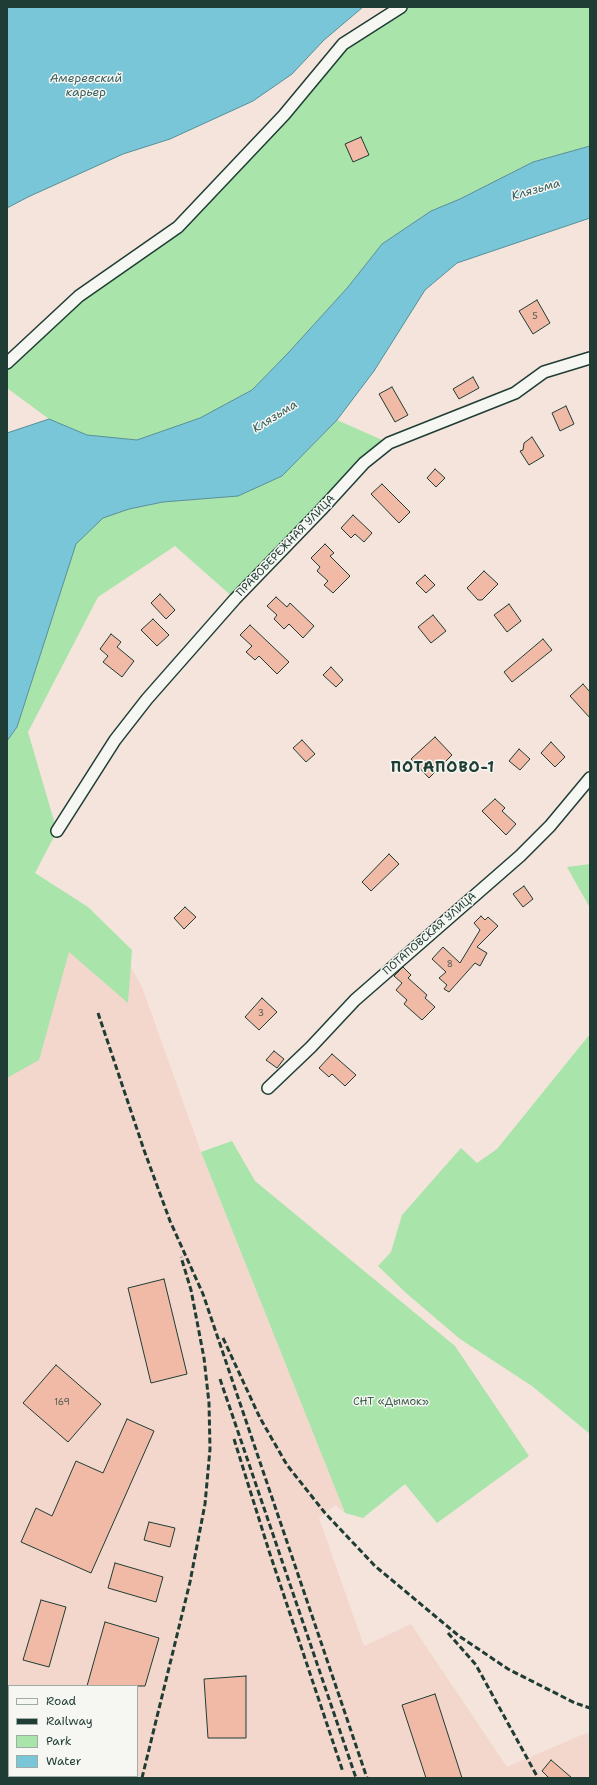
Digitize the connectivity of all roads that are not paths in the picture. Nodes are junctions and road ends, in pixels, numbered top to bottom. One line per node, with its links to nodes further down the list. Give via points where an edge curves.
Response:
1 (401, 7): 3 (street, via 344,44 279,121 178,228 79,296)
2 (590, 358): 5 (street, ПРАВОБЕРЕЖНАЯ УЛИЦА, via 544,372 515,393 389,443 364,463 235,599 147,699 115,740)
3 (7, 363)
4 (590, 778): 6 (street, ПОТАПОВСКАЯ УЛИЦА, via 550,826 520,856 354,1000 311,1047)
5 (57, 831)
6 (268, 1088)

